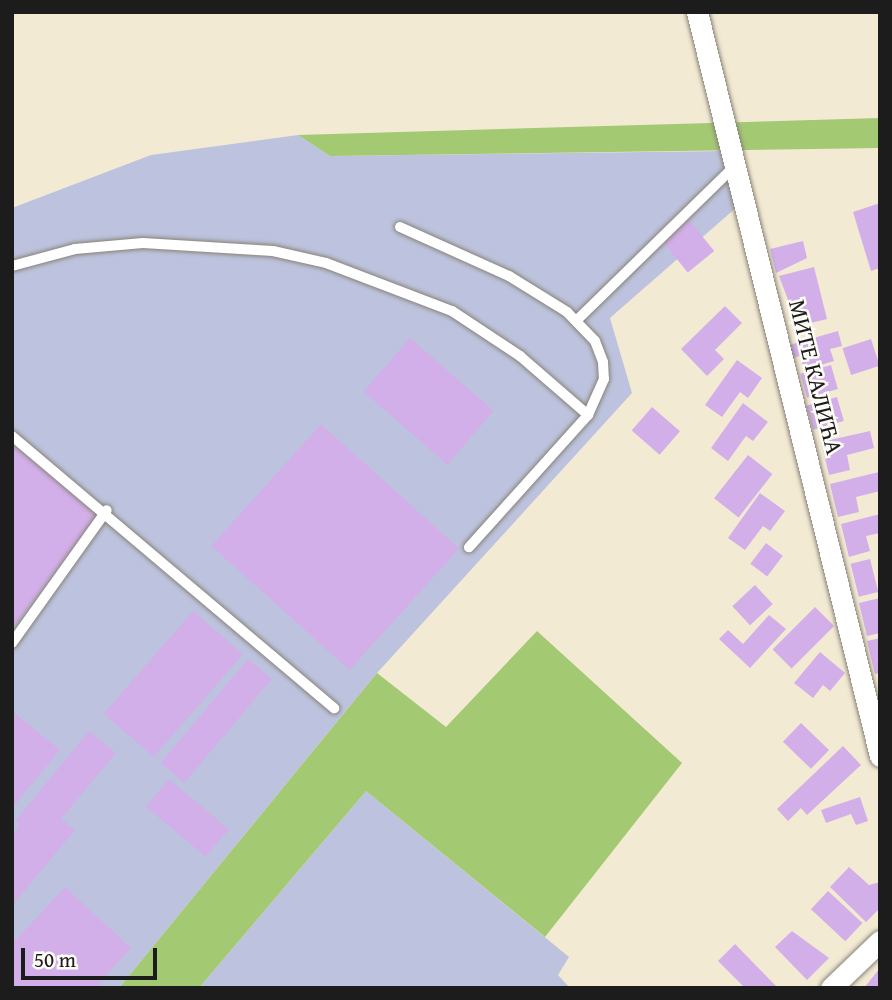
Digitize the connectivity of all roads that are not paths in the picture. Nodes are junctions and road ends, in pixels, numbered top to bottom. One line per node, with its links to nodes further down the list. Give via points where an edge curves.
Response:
1 (697, 12): 2 (street, МИТЕ КАЛИЋА)
2 (737, 164): 5 (lane); 12 (street, МИТЕ КАЛИЋА)
3 (400, 227): 5 (lane, via 509,276)
4 (12, 266): 6 (lane, via 75,249 143,243 273,251 326,263 413,292 463,318 520,356)
5 (577, 320): 6 (lane, via 603,362 604,379)
6 (588, 415): 9 (lane)
7 (12, 436): 8 (lane)
8 (107, 510): 10 (lane); 11 (lane, via 202,601)
9 (469, 547)
10 (12, 643)
11 (334, 708)
12 (880, 756)
13 (880, 941): 14 (street)
14 (831, 988)

